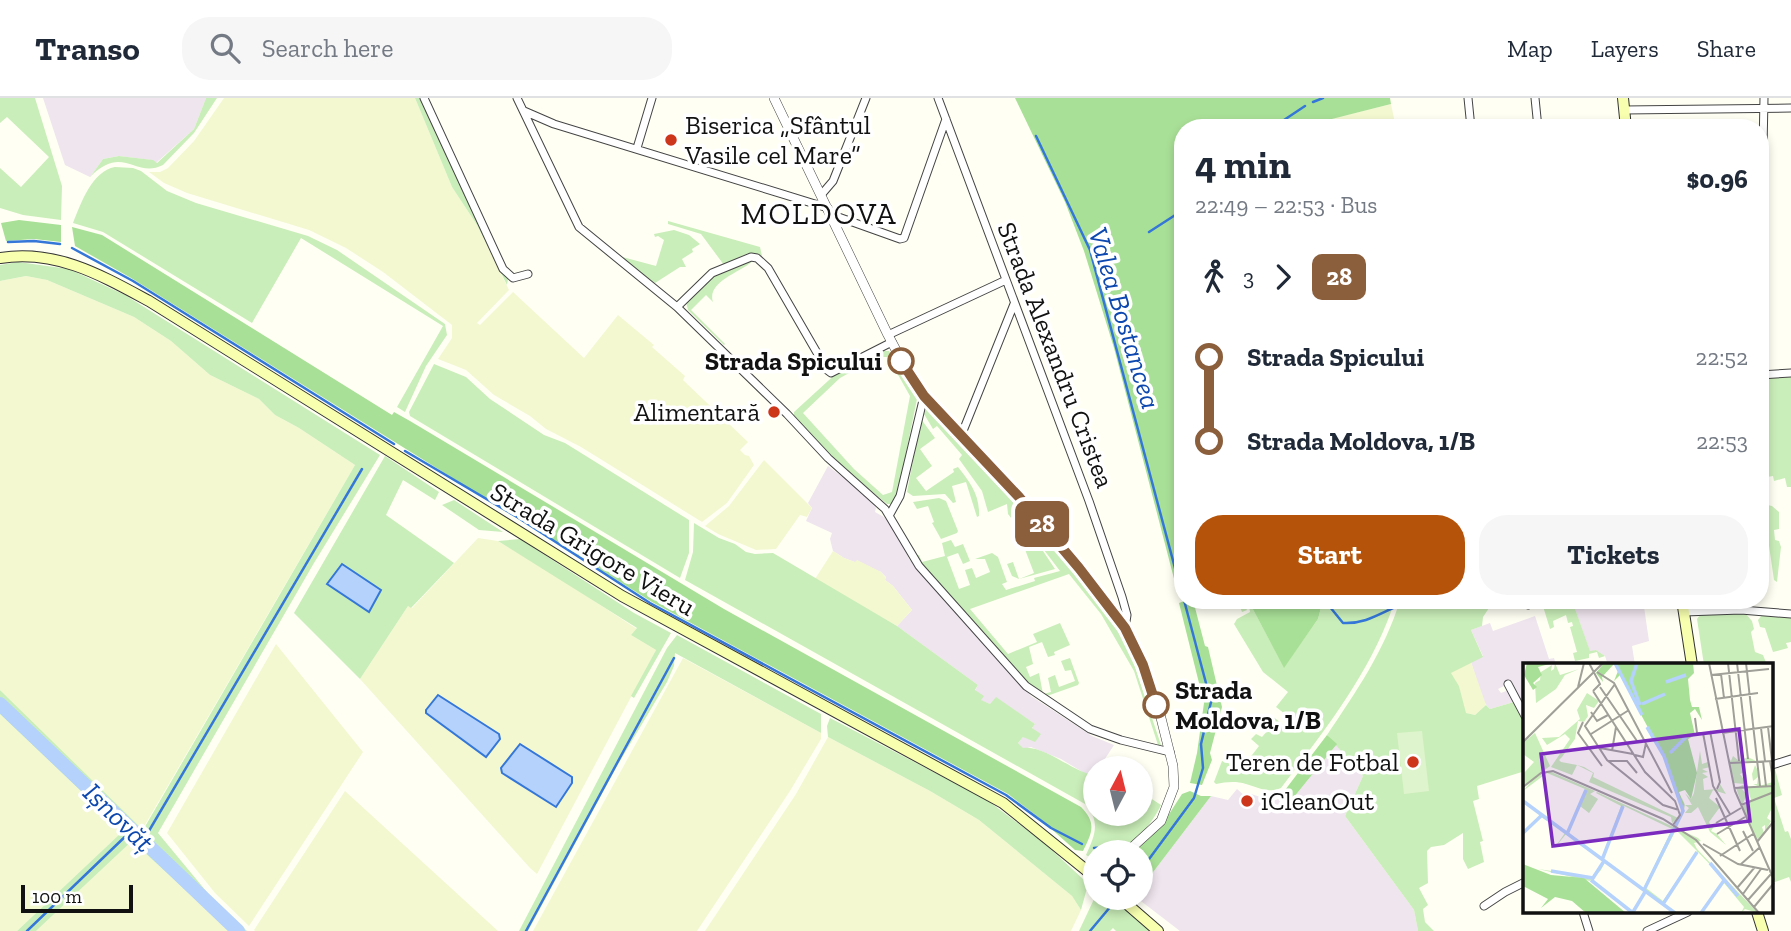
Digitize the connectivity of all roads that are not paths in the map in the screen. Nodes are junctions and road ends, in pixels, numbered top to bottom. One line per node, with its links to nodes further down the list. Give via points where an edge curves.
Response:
1 (424, 98): 26 (street, via 503,269 513,278)
2 (517, 98): 16 (street)
3 (652, 98): 22 (street)
4 (774, 98): 23 (street)
5 (866, 98): 23 (street, via 833,181)
6 (938, 98): 17 (street, Strada Alexandru Cristea)
7 (1468, 98): 18 (street)
8 (1535, 98): 19 (street)
9 (1623, 98): 15 (main road)
10 (1695, 98): 13 (street)
11 (1764, 98): 14 (street)
12 (1791, 108): 14 (street)
13 (1695, 109): 14 (street); 15 (street)
14 (1763, 109): 21 (street)
15 (1624, 110): 20 (main road)
16 (523, 111): 22 (street); 29 (street, via 579,227)
17 (946, 119): 24 (street, via 904,238); 27 (street, Strada Alexandru Cristea)
18 (1470, 119)
19 (1537, 119)
20 (1625, 119)
21 (1763, 119)
22 (637, 148): 24 (street)
23 (821, 195): 24 (street)
24 (829, 211): 30 (street)
25 (0, 258): 47 (main road, Strada Grigore Vieru, via 38,256 65,261 149,301 622,596 995,799)
26 (528, 274)
27 (1006, 281): 28 (street, Strada Alexandru Cristea); 30 (street)
28 (1014, 304): 34 (street); 39 (street, Strada Alexandru Cristea, via 1122,597)
29 (677, 307): 30 (street, via 712,273 746,257 757,258 831,373); 35 (street)
30 (890, 339): 33 (street)
31 (1791, 373): 32 (street)
32 (1769, 374)
33 (924, 396): 34 (street); 35 (street, via 899,500)
34 (961, 436): 39 (street, via 1019,497)
35 (890, 514): 43 (street, via 919,566 1026,686 1090,729)
36 (1683, 609): 40 (main road)
37 (1726, 609): 38 (street)
38 (1791, 614)
39 (1125, 628): 43 (street, via 1146,674)
40 (1692, 663)
41 (1508, 684): 42 (street)
42 (1523, 712)
43 (1170, 752): 46 (street, via 1174,788 1167,809)
44 (1791, 759): 45 (street)
45 (1774, 764)
46 (1140, 840)
47 (1083, 867)
48 (1523, 883): 49 (street)
49 (1484, 906)
50 (1134, 910): 54 (main road)
51 (1584, 914): 55 (street)
52 (1684, 914): 56 (street)
53 (1758, 914): 57 (main road)
54 (1158, 931)
55 (1589, 931)
56 (1647, 931)
57 (1763, 931)

